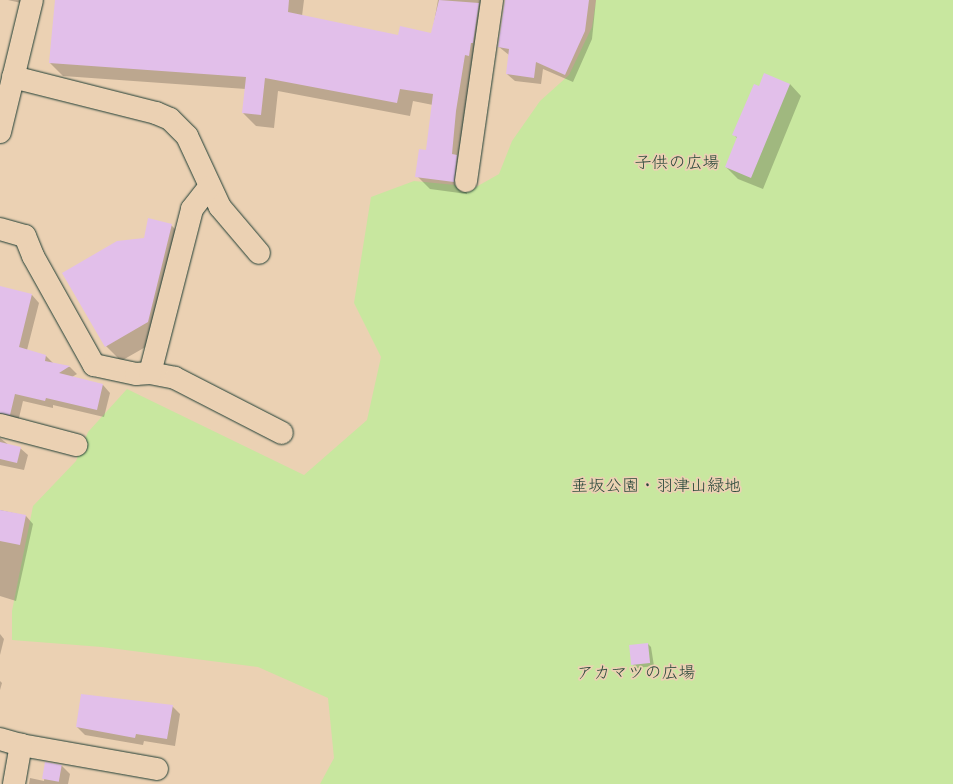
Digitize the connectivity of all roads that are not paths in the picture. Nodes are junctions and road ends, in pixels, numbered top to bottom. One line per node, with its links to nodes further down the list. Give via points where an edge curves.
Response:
1 (32, 0): 3 (street)
2 (492, 0): 5 (street)
3 (13, 77): 4 (street); 6 (street, via 170,118 187,136)
4 (0, 132)
5 (466, 181)
6 (209, 187): 8 (street, via 220,207); 9 (street, via 192,209)
7 (0, 228): 9 (street, via 25,236 33,256 94,365 136,374)
8 (259, 253)
9 (150, 373): 11 (street, via 174,378)
10 (0, 425): 12 (street)
11 (282, 433)
12 (76, 445)
13 (0, 739): 14 (street)
14 (21, 746): 15 (street); 16 (street)
15 (157, 769)
16 (14, 784)

